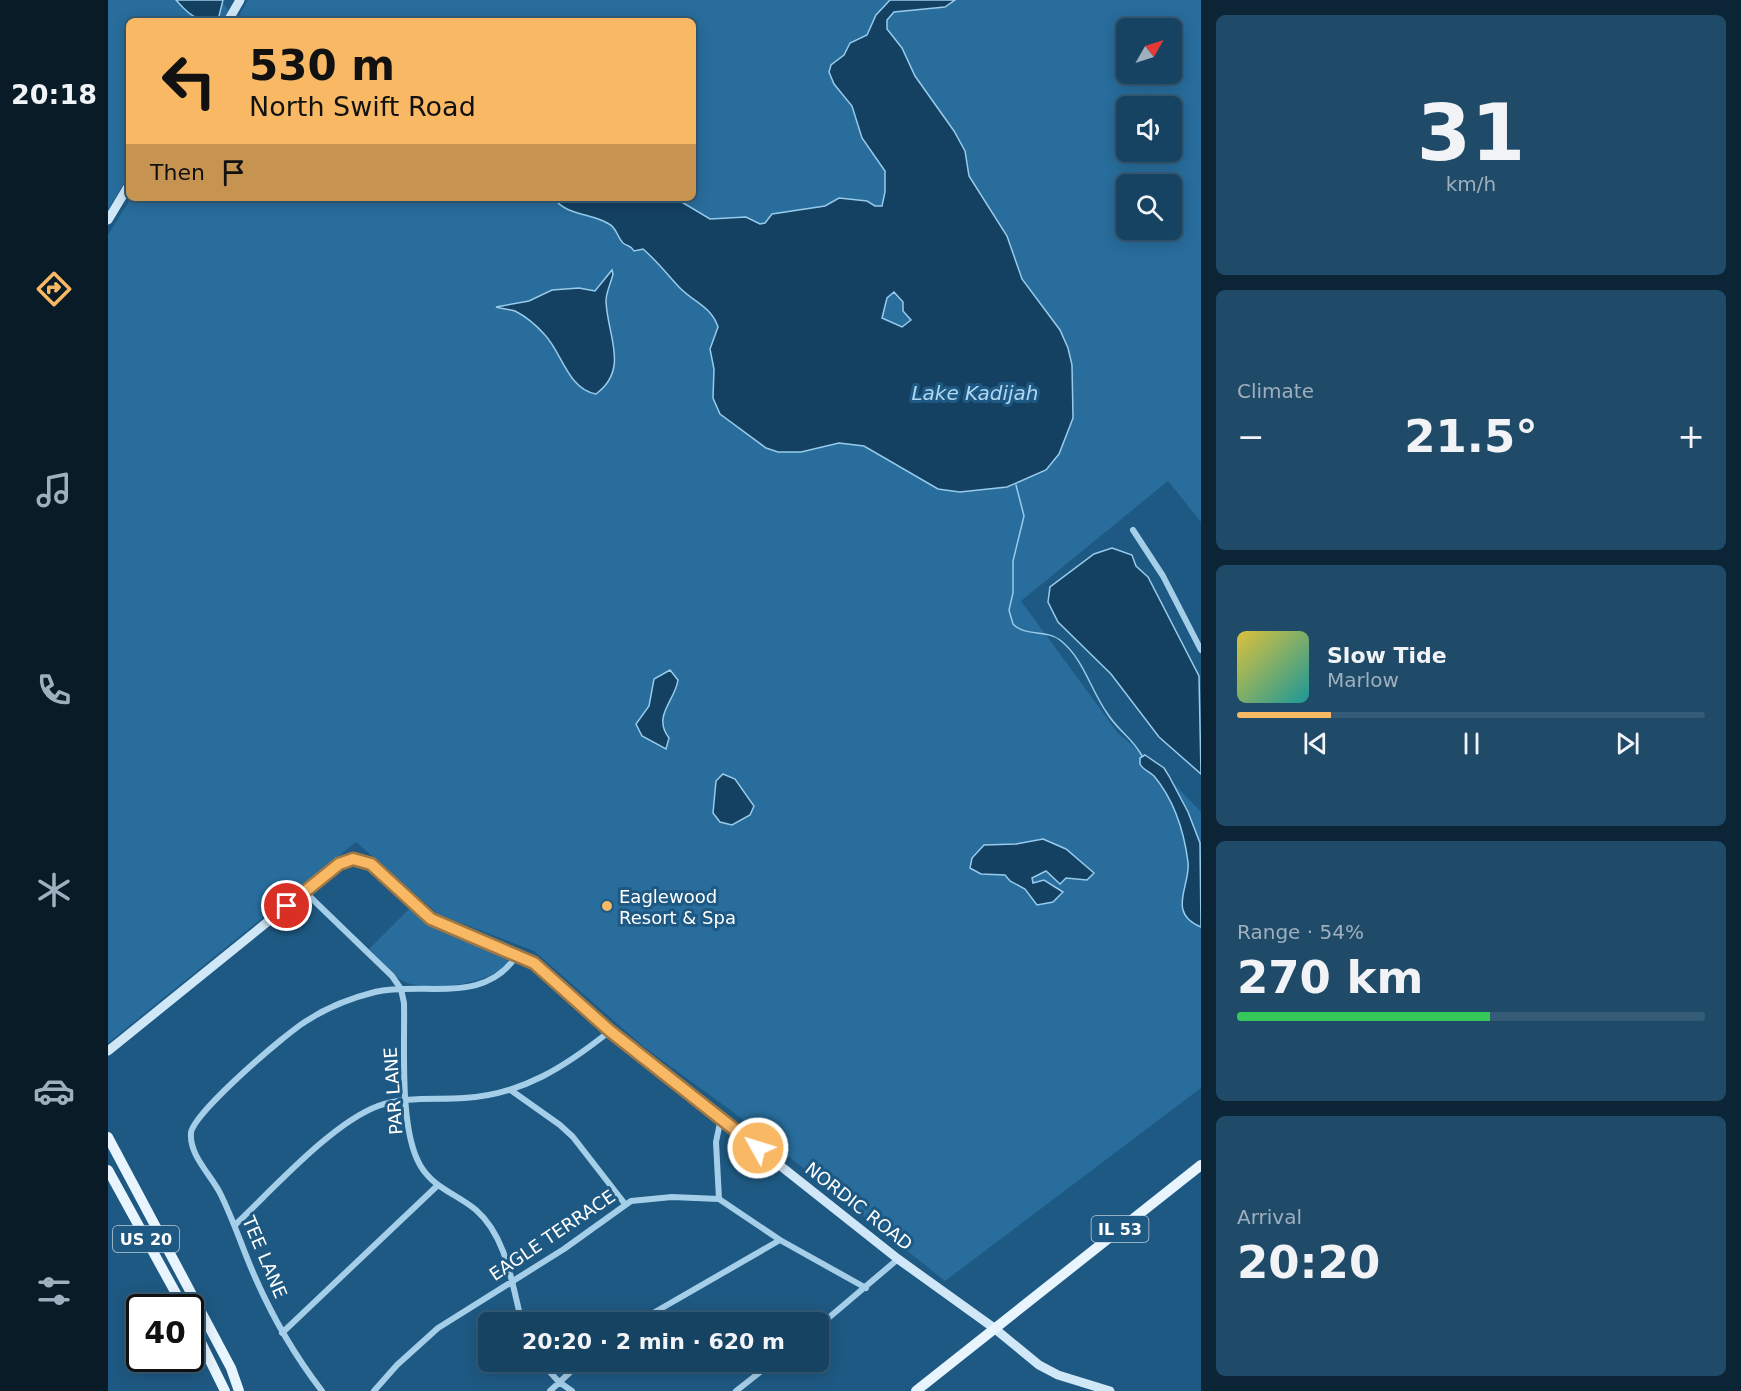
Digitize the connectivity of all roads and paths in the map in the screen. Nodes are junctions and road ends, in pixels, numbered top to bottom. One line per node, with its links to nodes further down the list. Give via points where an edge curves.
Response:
1 (240, 0): 2 (street)
2 (230, 18)
3 (126, 190): 4 (street)
4 (108, 220)
5 (1133, 530): 6 (street, via 1163,576)
6 (1201, 650)
7 (305, 892): 8 (street, NORDIC ROAD, via 339,864 358,859 371,864 431,919); 9 (street); 11 (street)
8 (517, 954): 9 (street, via 507,969 480,984 456,990); 10 (street, NORDIC ROAD, via 542,969)
9 (401, 989): 13 (street, PAR LANE); 21 (street, TEE LANE, via 351,999 300,1025 201,1115 191,1131 195,1152)
10 (610, 1031): 12 (street, via 565,1065); 14 (street, NORDIC ROAD)
11 (108, 1051)
12 (512, 1091): 13 (street); 20 (street, via 573,1137)
13 (406, 1100): 18 (street, PAR LANE, via 415,1156); 21 (street, via 366,1111 341,1126)
14 (721, 1118): 19 (street, via 716,1142); 23 (street, NORDIC ROAD)
15 (108, 1137): 38 (main road, US 20, via 231,1368)
16 (1201, 1165): 30 (main road, IL 53)
17 (108, 1170): 26 (main road, US 20)
18 (437, 1186): 24 (street, PAR LANE, via 466,1202 486,1221 500,1244); 31 (street)
19 (719, 1200): 20 (street, EAGLE TERRACE, via 657,1197); 22 (street)
20 (625, 1204): 24 (street, EAGLE TERRACE, via 564,1249)
21 (235, 1225): 31 (street, TEE LANE)
22 (780, 1240): 25 (street); 28 (street)
23 (898, 1259): 25 (street); 30 (street, NORDIC ROAD)
24 (510, 1281): 27 (street, PAR LANE); 40 (street, EAGLE TERRACE, via 438,1328)
25 (866, 1288): 29 (street)
26 (176, 1294)
27 (519, 1312)
28 (655, 1312)
29 (829, 1318)
30 (994, 1328): 44 (main road, IL 53); 45 (street, NORDIC ROAD, via 1039,1365)
31 (282, 1333): 39 (street, TEE LANE)
32 (204, 1348): 37 (main road)
33 (550, 1372): 36 (street)
34 (570, 1372): 36 (street)
35 (760, 1372): 43 (street)
36 (559, 1382): 41 (street); 42 (street)
37 (225, 1391)
38 (239, 1391)
39 (322, 1391)
40 (374, 1391)
41 (550, 1391)
42 (572, 1391)
43 (736, 1391)
44 (916, 1391)
45 (1110, 1391)

